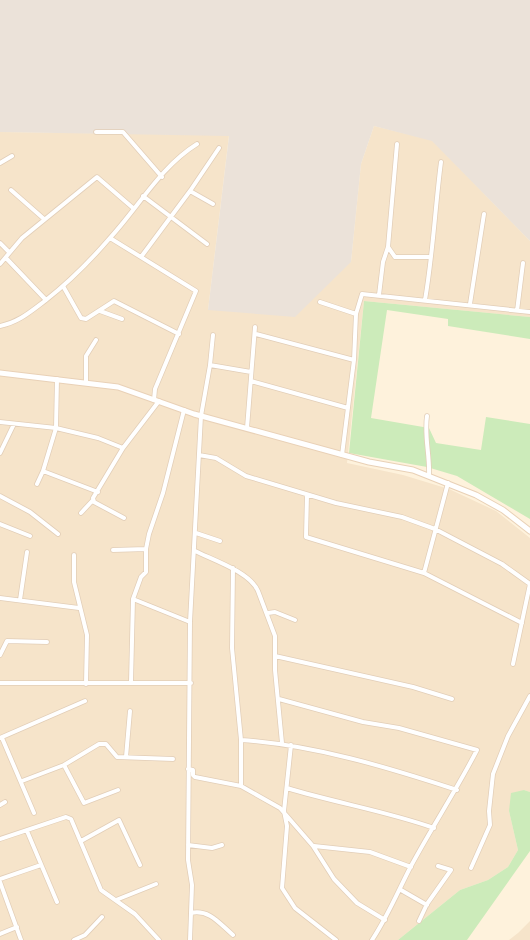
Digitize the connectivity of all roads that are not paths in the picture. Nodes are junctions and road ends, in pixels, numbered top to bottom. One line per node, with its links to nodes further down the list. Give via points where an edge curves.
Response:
1 (96, 132): 8 (street, via 122,132)
2 (197, 144): 8 (street, via 184,152)
3 (398, 144): 20 (street)
4 (219, 148): 10 (street)
5 (12, 156): 6 (street)
6 (0, 162)
7 (441, 162): 23 (street, via 437,214)
8 (162, 177): 11 (street)
9 (11, 190): 16 (street)
10 (190, 191): 12 (street); 15 (street)
11 (143, 196): 13 (street); 15 (street)
12 (212, 204)
13 (133, 208): 16 (street, via 97,177); 17 (street)
14 (484, 214): 32 (street)
15 (171, 217): 19 (street); 22 (street)
16 (44, 219): 21 (street)
17 (110, 238): 22 (street); 27 (street)
18 (0, 243): 21 (street)
19 (207, 244)
20 (388, 247): 23 (street, via 395,257); 28 (street)
21 (10, 252): 24 (street)
22 (141, 257): 40 (street, via 196,290)
23 (429, 257): 30 (street)
24 (6, 258): 26 (street); 29 (street)
25 (523, 263): 34 (street)
26 (0, 264)
27 (63, 286): 29 (street); 33 (street, via 81,318 86,319)
28 (379, 295): 30 (street); 36 (street, via 362,294)
29 (46, 300): 38 (street, via 19,321)
30 (425, 300): 32 (street)
31 (320, 302): 36 (street)
32 (470, 304): 34 (street)
33 (100, 311): 37 (street); 40 (street, via 110,302 117,302)
34 (517, 311): 35 (street)
35 (530, 312)
36 (356, 314): 44 (street)
37 (122, 319)
38 (0, 326)
39 (255, 327): 41 (street)
40 (178, 334): 51 (street, via 156,388)
41 (256, 334): 44 (street); 46 (street)
42 (213, 335): 45 (street)
43 (96, 340): 50 (street, via 86,356)
44 (354, 360): 52 (street)
45 (210, 365): 46 (street); 54 (street)
46 (251, 372): 49 (street)
47 (0, 373): 48 (street)
48 (57, 379): 50 (street); 58 (street)
49 (251, 381): 52 (street); 59 (street)
50 (86, 382): 51 (street, via 118,387)
51 (157, 400): 53 (street); 60 (street)
52 (348, 408): 63 (street)
53 (184, 410): 54 (street); 81 (street)
54 (201, 416): 59 (street); 62 (street)
55 (427, 416): 65 (street, via 424,434 430,456)
56 (0, 422): 57 (street)
57 (14, 424): 58 (street); 61 (street)
58 (56, 428): 60 (street); 64 (street)
59 (247, 428): 63 (street)
60 (123, 448): 68 (street)
61 (0, 453)
62 (199, 455): 69 (street, via 216,458 246,476); 77 (street)
63 (342, 455): 65 (street)
64 (43, 471): 67 (street); 68 (street)
65 (429, 476): 66 (street)
66 (448, 483): 75 (street); 76 (street, via 504,510)
67 (37, 484)
68 (98, 492): 71 (street)
69 (307, 494): 75 (street, via 402,517); 87 (street, via 306,537)
70 (0, 496): 78 (street, via 30,512)
71 (93, 500): 72 (street); 73 (street)
72 (81, 513)
73 (124, 518)
74 (0, 524): 79 (street)
75 (435, 530): 87 (street); 95 (street, via 502,564 530,584)
76 (530, 530)
77 (196, 533): 80 (street); 83 (street)
78 (58, 534)
79 (30, 536)
80 (220, 541)
81 (146, 548): 82 (street); 89 (street, via 147,568)
82 (114, 550)
83 (194, 551): 86 (street); 94 (street)
84 (27, 552): 90 (street)
85 (74, 554): 91 (street, via 73,577)
86 (233, 568): 92 (street, via 256,586); 110 (street, via 232,648)
87 (424, 573): 95 (street)
88 (0, 598): 90 (street)
89 (133, 599): 94 (street); 100 (street)
90 (20, 600): 91 (street)
91 (79, 608): 103 (street, via 88,640)
92 (268, 613): 93 (street, via 275,612); 98 (street, via 275,636)
93 (296, 620)
94 (190, 622): 102 (street)
95 (522, 624): 99 (street)
96 (47, 642): 97 (street, via 7,641)
97 (0, 655)
98 (275, 656): 105 (street); 106 (street)
99 (513, 664)
100 (131, 682): 102 (street); 103 (street)
101 (0, 683): 103 (street)
102 (191, 683): 116 (street)
103 (86, 684)
104 (530, 696): 137 (street, via 508,736 493,774 488,812 490,824)
105 (279, 699): 111 (street); 121 (street, via 478,750)
106 (452, 699)
107 (85, 701): 109 (street)
108 (130, 711): 113 (street)
109 (1, 738): 117 (street)
110 (241, 740): 111 (street); 118 (street)
111 (282, 743): 112 (street)
112 (291, 745): 119 (street); 121 (street)
113 (126, 757): 114 (street); 115 (street, via 117,757 106,744 99,744)
114 (173, 759)
115 (64, 765): 117 (street); 120 (street, via 84,803)
116 (188, 769): 118 (street, via 194,770 196,777); 130 (street)
117 (22, 781): 125 (street)
118 (240, 786): 124 (street)
119 (287, 788): 124 (street); 126 (street, via 333,802 378,810)
120 (118, 790)
121 (457, 790): 126 (street)
122 (6, 802): 123 (street)
123 (0, 805)
124 (284, 811): 132 (street); 155 (street, via 287,826 283,892 300,912)
125 (34, 813)
126 (434, 828): 136 (street)
127 (27, 830): 128 (street); 129 (street, via 69,817); 134 (street)
128 (0, 840)
129 (81, 841): 133 (street, via 119,820); 141 (street, via 102,890)
130 (188, 845): 131 (street, via 212,848); 144 (street)
131 (222, 845)
132 (313, 846): 136 (street, via 370,852); 146 (street, via 334,879 357,903)
133 (140, 865)
134 (41, 866): 138 (street); 142 (street)
135 (438, 866): 143 (street, via 451,870)
136 (411, 867): 140 (street)
137 (471, 868)
138 (0, 880): 148 (street)
139 (156, 884): 141 (street)
140 (401, 890): 143 (street); 146 (street)
141 (116, 900): 153 (street, via 135,914)
142 (57, 902)
143 (427, 905): 147 (street)
144 (191, 913): 150 (street, via 202,911 211,915); 154 (street)
145 (102, 917): 152 (street, via 85,935)
146 (385, 920): 156 (street)
147 (419, 921)
148 (18, 928): 149 (street); 151 (street)
149 (0, 934)
150 (233, 935)
151 (21, 940)
152 (74, 940)
153 (159, 940)
154 (190, 940)
155 (336, 940)
156 (372, 940)

